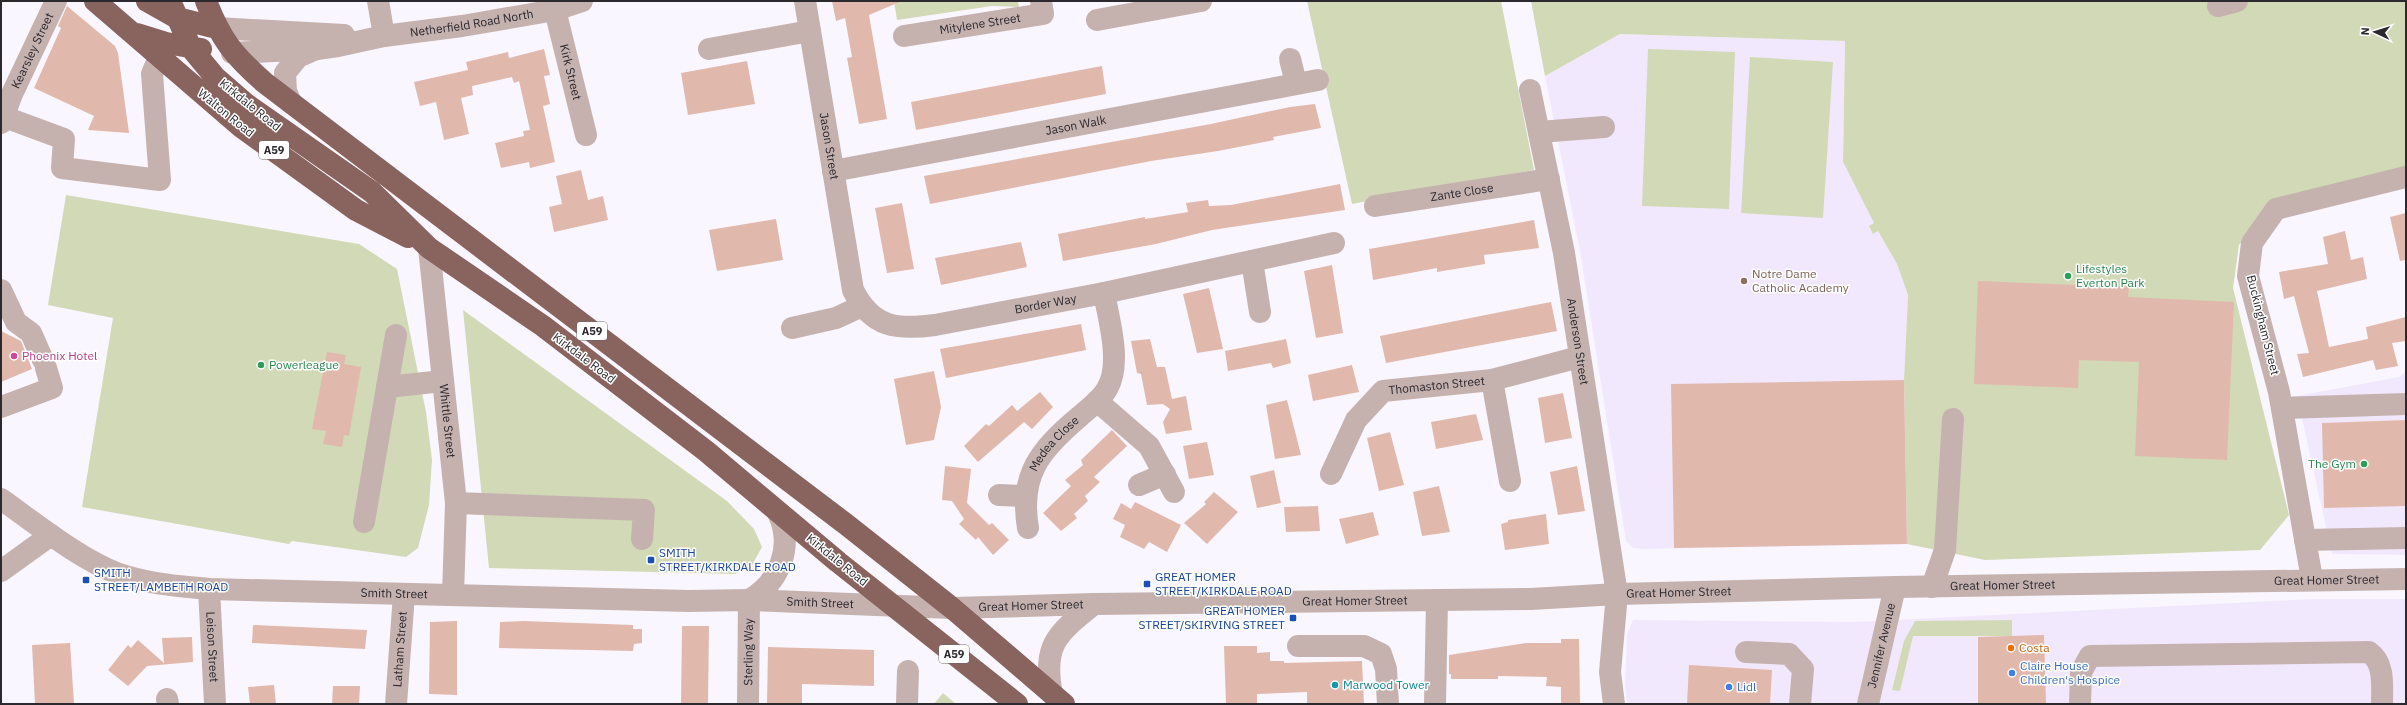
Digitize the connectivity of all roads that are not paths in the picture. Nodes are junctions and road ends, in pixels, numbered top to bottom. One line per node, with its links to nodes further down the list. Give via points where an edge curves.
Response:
1 (56, 1): 27 (street, Kearsley Street)
2 (95, 1): 15 (highway, Walton Road / A59)
3 (147, 1): 10 (highway)
4 (206, 1): 13 (highway)
5 (378, 1): 16 (street)
6 (580, 1): 11 (street, Netherfield Road North)
7 (805, 1): 14 (street, Jason Street)
8 (1041, 1): 17 (street, Mitylene Street, via 1043,14)
9 (1201, 1): 12 (street)
10 (174, 9): 13 (highway); 18 (highway, Kirkdale Road / A59)
11 (555, 10): 16 (street, Netherfield Road North); 32 (street, Kirk Street)
12 (1096, 20)
13 (217, 28): 16 (street, Netherfield Road North); 21 (highway)
14 (810, 31): 20 (street); 33 (street, Jason Street)
15 (132, 33): 18 (highway); 22 (highway, Walton Road / A59)
16 (384, 36): 19 (street, Netherfield Road North)
17 (904, 36)
18 (191, 48): 21 (highway); 38 (highway, Kirkdale Road / A59, via 215,76 246,104 372,192)
19 (317, 49): 21 (street, Netherfield Road North); 28 (street, Netherfield Road North, via 298,57 285,73 286,91)
20 (709, 49)
21 (232, 53): 28 (highway, A59)
22 (159, 57): 29 (street, via 152,74 160,180 62,168 64,139); 38 (highway, Walton Road / A59, via 240,126 356,210)
23 (1290, 59): 25 (street)
24 (1318, 80): 25 (street, Jason Walk)
25 (1296, 84): 33 (street, Jason Walk)
26 (1530, 90): 31 (street, Anderson Street)
27 (6, 93): 29 (street, Kearsley Street)
28 (291, 103): 82 (highway, A59, via 842,521)
29 (1, 120)
30 (1604, 127): 31 (street)
31 (1539, 132): 35 (street, Anderson Street)
32 (586, 135)
33 (833, 170): 42 (street, Jason Street)
34 (2406, 177): 53 (street, Buckingham Street, via 2276,209 2252,243 2248,276)
35 (1549, 179): 36 (street, Zante Close); 46 (street, Anderson Street, via 1564,253)
36 (1375, 206)
37 (1334, 243): 39 (street, Border Way)
38 (429, 248): 48 (street, Whittle Street); 62 (highway, Kirkdale Road / A59, via 543,326 706,451)
39 (1252, 261): 41 (street, Border Way); 43 (street)
40 (1, 290): 52 (street, via 16,322 31,333 52,388)
41 (1104, 293): 42 (street, Border Way, via 910,328 883,323); 50 (street, Medea Close, via 1114,358 1108,389)
42 (858, 298): 44 (street, via 836,318)
43 (1260, 312)
44 (792, 328)
45 (396, 335): 49 (street)
46 (1579, 357): 47 (street, Thomaston Street); 76 (street, Anderson Street)
47 (1492, 380): 55 (street, Thomaston Street, via 1383,391 1356,420); 56 (street, Thomaston Street)
48 (443, 382): 49 (street); 61 (street, Whittle Street)
49 (387, 387): 63 (street)
50 (1097, 401): 57 (street, via 1149,446 1169,483); 59 (street, Medea Close, via 1061,432 1040,456)
51 (2406, 404): 53 (street)
52 (1, 407)
53 (2282, 408): 68 (street, Buckingham Street)
54 (1953, 419): 73 (street, via 1945,550)
55 (1331, 474)
56 (1510, 481)
57 (1139, 485)
58 (999, 495): 59 (street)
59 (1025, 496): 64 (street, Medea Close)
60 (1, 499): 65 (street, Smith Street)
61 (456, 503): 67 (street, via 644,510); 77 (street, Whittle Street)
62 (778, 513): 78 (street, via 785,542 780,567 767,587); 81 (highway, Kirkdale Road / A59)
63 (364, 522)
64 (1028, 528)
65 (52, 535): 69 (street); 74 (street, Smith Street, via 118,574 148,582)
66 (2406, 538): 68 (street)
67 (642, 539)
68 (2305, 540): 71 (street, Buckingham Street)
69 (1, 571)
70 (2406, 579): 71 (street, Great Homer Street)
71 (2312, 580): 73 (street, Great Homer Street)
72 (1895, 587): 73 (street, Great Homer Street); 76 (street, Great Homer Street); 96 (street, Jennifer Avenue)
73 (1932, 587)
74 (209, 590): 75 (street, Smith Street); 87 (street, Leison Street)
75 (404, 594): 77 (street, Smith Street); 88 (street, Latham Street)
76 (1617, 594): 79 (street, Great Homer Street, via 1532,599); 94 (street, Anderson Street, via 1610,672)
77 (453, 595): 78 (street, Smith Street, via 689,601)
78 (749, 600): 81 (street, Smith Street); 89 (street, Sterling Way)
79 (1437, 600): 80 (street, Great Homer Street); 93 (street)
80 (1094, 604): 82 (street, Great Homer Street); 86 (street, via 1056,639 1049,665)
81 (892, 605): 82 (street, Smith Street); 91 (highway, Kirkdale Road / A59)
82 (952, 608): 86 (highway, A59)
83 (1298, 646): 92 (street, via 1364,646 1381,654 1386,669)
84 (1746, 652): 95 (street, via 1789,654 1803,669)
85 (908, 671): 90 (street)
86 (1058, 699)
87 (215, 704)
88 (396, 704)
89 (748, 704)
90 (907, 704)
91 (1016, 704)
92 (1388, 704)
93 (1435, 704)
94 (1614, 704)
95 (1800, 704)
96 (1868, 704)
97 (2080, 704): 98 (street, via 2081,672 2090,656 2369,652 2376,657 2382,678)
98 (2382, 704)

